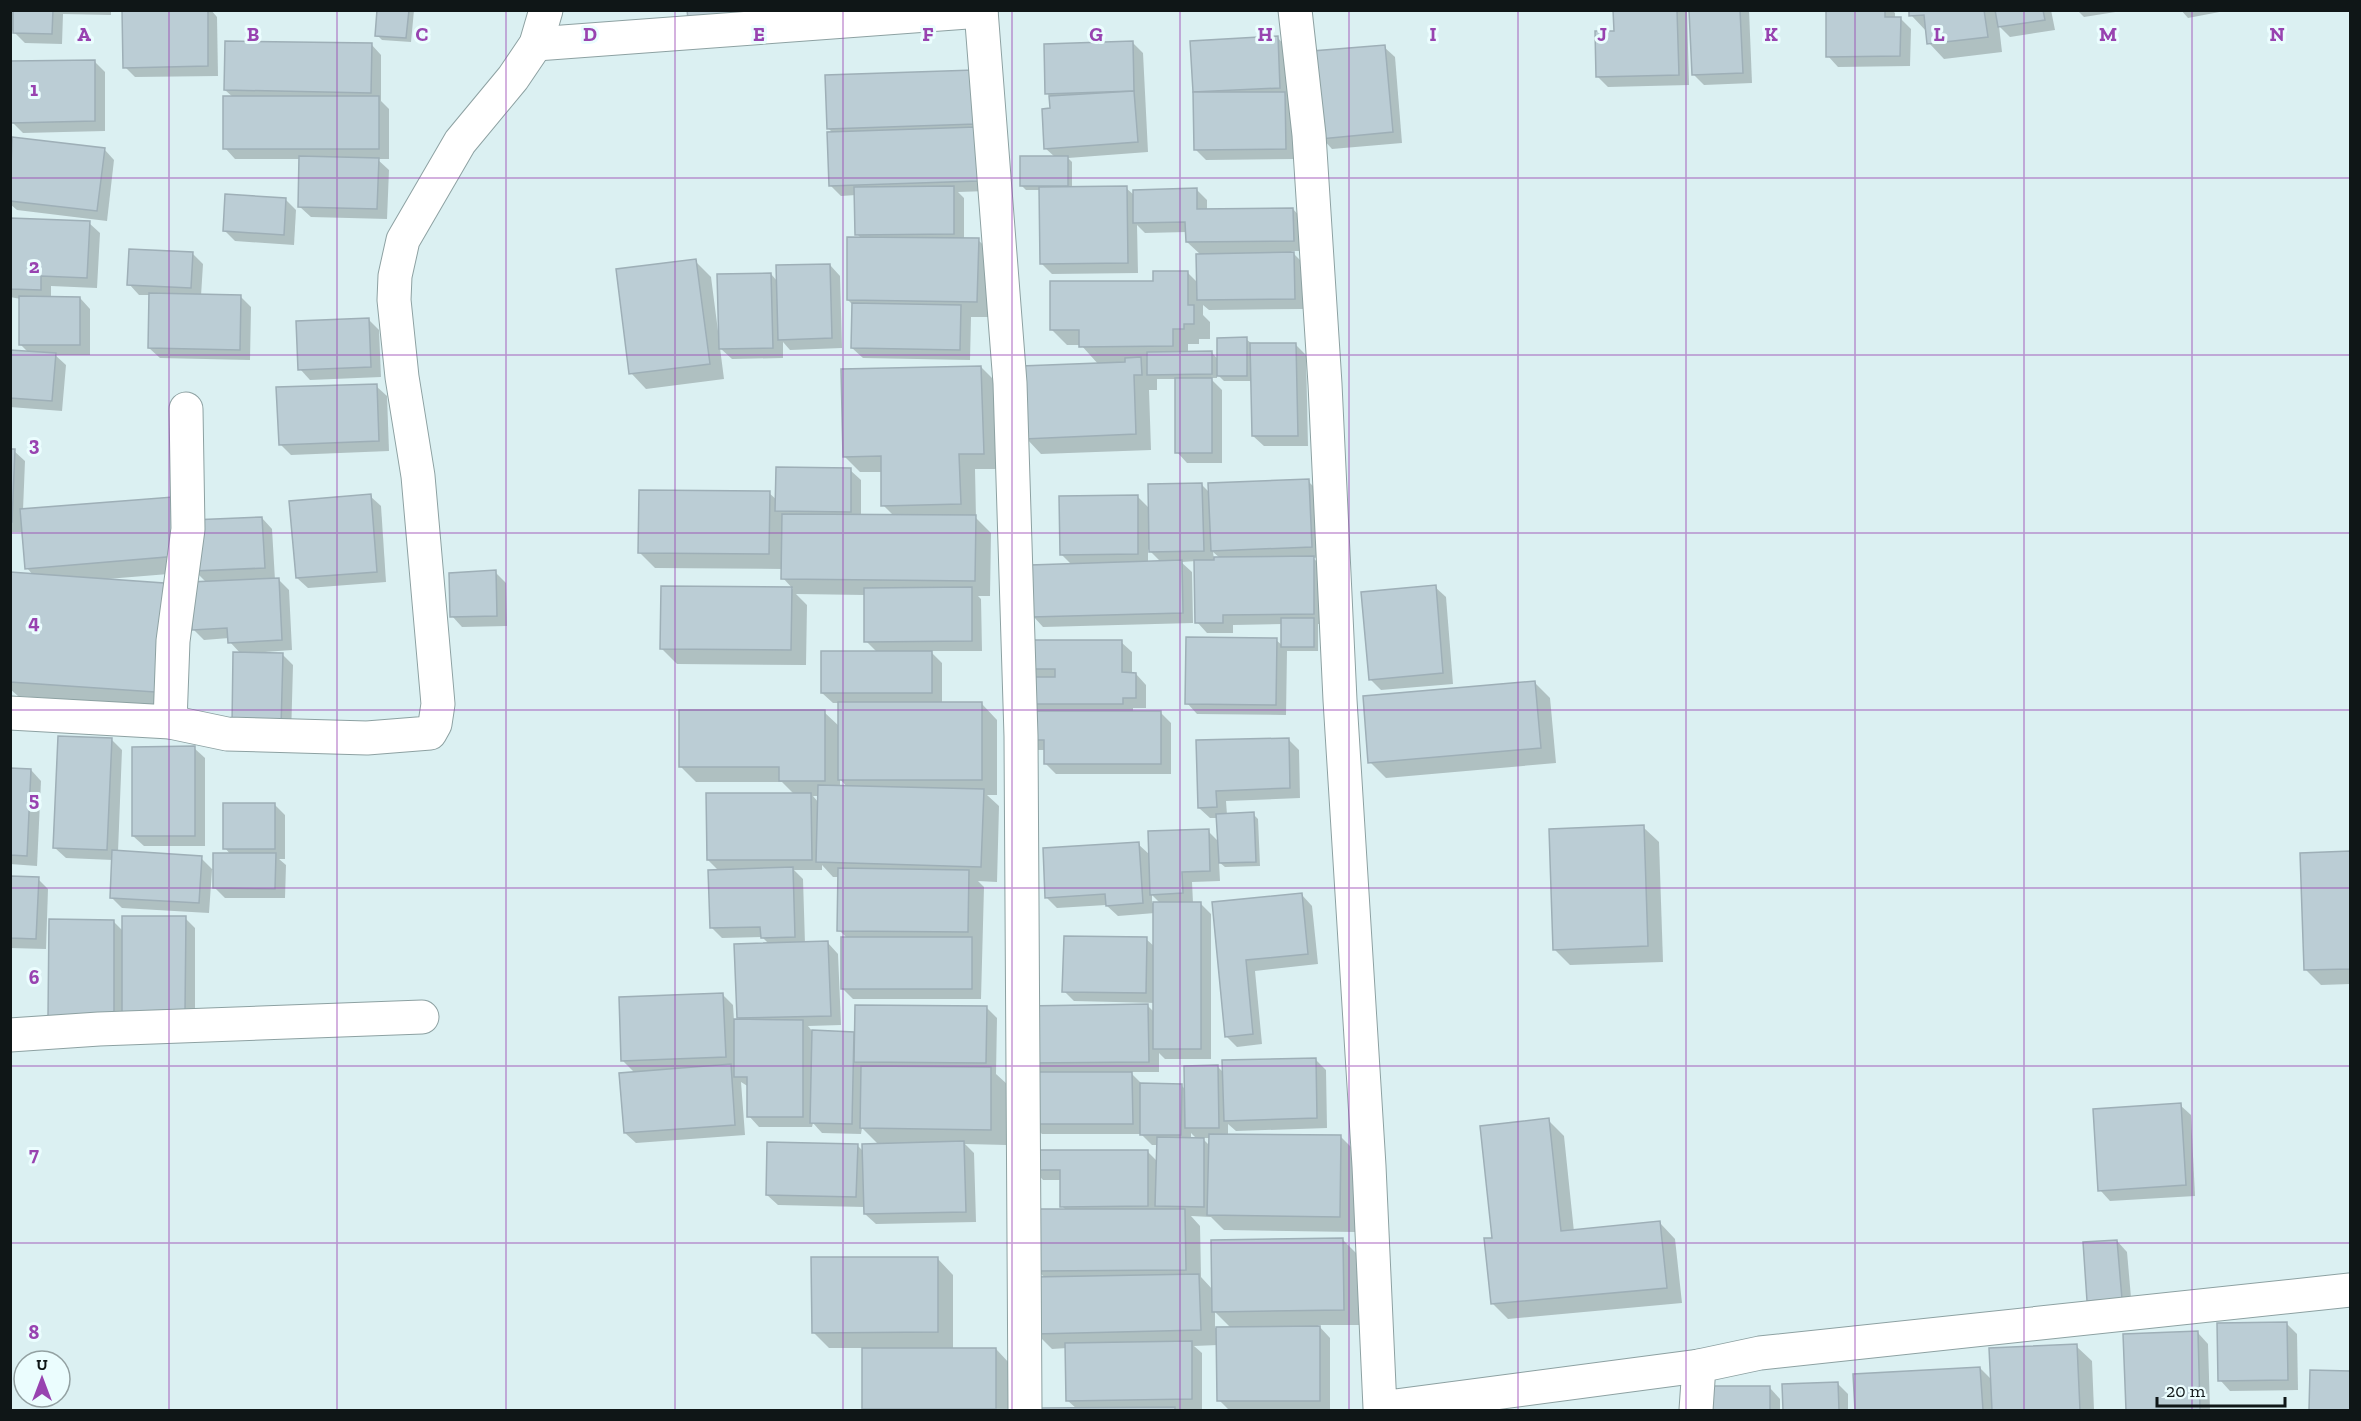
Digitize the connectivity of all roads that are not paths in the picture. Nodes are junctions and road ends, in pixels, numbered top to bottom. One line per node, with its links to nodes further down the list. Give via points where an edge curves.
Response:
1 (546, 10): 4 (street)
2 (1295, 10): 12 (street, via 1309,135 1325,384)
3 (981, 11): 4 (street); 13 (street, via 1010,383 1021,724)
4 (536, 44): 7 (street, via 460,142 403,240 395,276 402,377 418,476 438,704 435,724 430,733 367,738 227,734)
5 (186, 409): 7 (street, via 188,529 173,641)
6 (10, 712): 7 (street)
7 (170, 722)
8 (422, 1017): 9 (street)
9 (10, 1035)
10 (2350, 1290): 11 (street, via 1760,1353)
11 (1699, 1366): 12 (street); 14 (street)
12 (1380, 1409)
13 (1025, 1410)
14 (1696, 1410)

